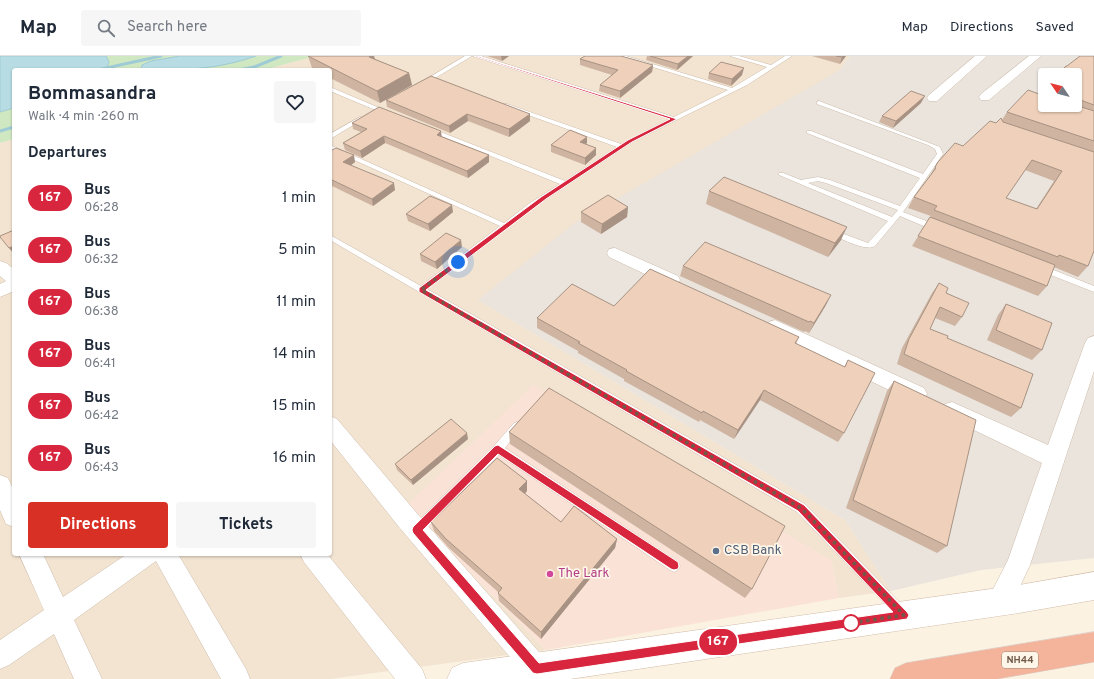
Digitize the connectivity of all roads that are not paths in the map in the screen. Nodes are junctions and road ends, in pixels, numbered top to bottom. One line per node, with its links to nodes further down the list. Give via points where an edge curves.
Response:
1 (469, 56): 9 (lane)
2 (476, 56): 21 (lane)
3 (620, 56): 13 (lane)
4 (733, 56): 8 (lane)
5 (789, 56): 8 (lane)
6 (982, 56): 15 (street)
7 (1036, 56): 14 (street)
8 (772, 67): 13 (lane)
9 (431, 78): 10 (lane); 11 (lane)
10 (438, 81)
11 (417, 86)
12 (332, 90): 19 (lane)
13 (733, 90): 21 (lane)
14 (985, 97)
15 (933, 98)
16 (496, 102): 25 (lane)
17 (819, 103): 28 (lane, via 936,147 940,154)
18 (384, 105): 19 (lane)
19 (378, 109): 20 (lane); 24 (lane)
20 (392, 115)
21 (674, 119): 25 (lane)
22 (421, 126): 30 (lane)
23 (809, 132): 28 (lane)
24 (332, 136)
25 (621, 146): 30 (lane)
26 (332, 148): 33 (lane)
27 (781, 174): 29 (lane)
28 (924, 177): 31 (lane)
29 (800, 182): 31 (lane, via 818,179 828,181); 32 (lane)
30 (565, 183): 33 (lane)
31 (901, 211): 32 (lane); 35 (lane)
32 (893, 220): 34 (lane, via 869,246)
33 (505, 226): 43 (lane)
34 (823, 228)
35 (942, 230)
36 (332, 238): 43 (lane)
37 (615, 253): 40 (street)
38 (1036, 266): 42 (lane)
39 (0, 267): 41 (street)
40 (687, 286)
41 (10, 288)
42 (1094, 289)
43 (421, 290): 61 (lane, via 801,508)
44 (759, 320): 49 (street)
45 (1094, 343): 49 (street)
46 (523, 420): 48 (lane)
47 (332, 427): 52 (street)
48 (498, 449): 52 (lane); 57 (lane)
49 (1054, 458): 59 (street, via 1018,565)
50 (0, 485): 51 (street)
51 (12, 512)
52 (417, 530): 64 (street)
53 (32, 556): 60 (street)
54 (144, 556): 60 (street)
55 (166, 556): 66 (street)
56 (314, 556): 67 (street)
57 (674, 566)
58 (1094, 586): 59 (street)
59 (1000, 601): 61 (street)
60 (59, 615): 63 (street); 65 (street)
61 (904, 615): 64 (street)
62 (1094, 647): 69 (highway, NH44)
63 (0, 656)
64 (537, 669): 68 (street)
65 (88, 679)
66 (236, 679)
67 (412, 679)
68 (463, 679)
69 (906, 679)

